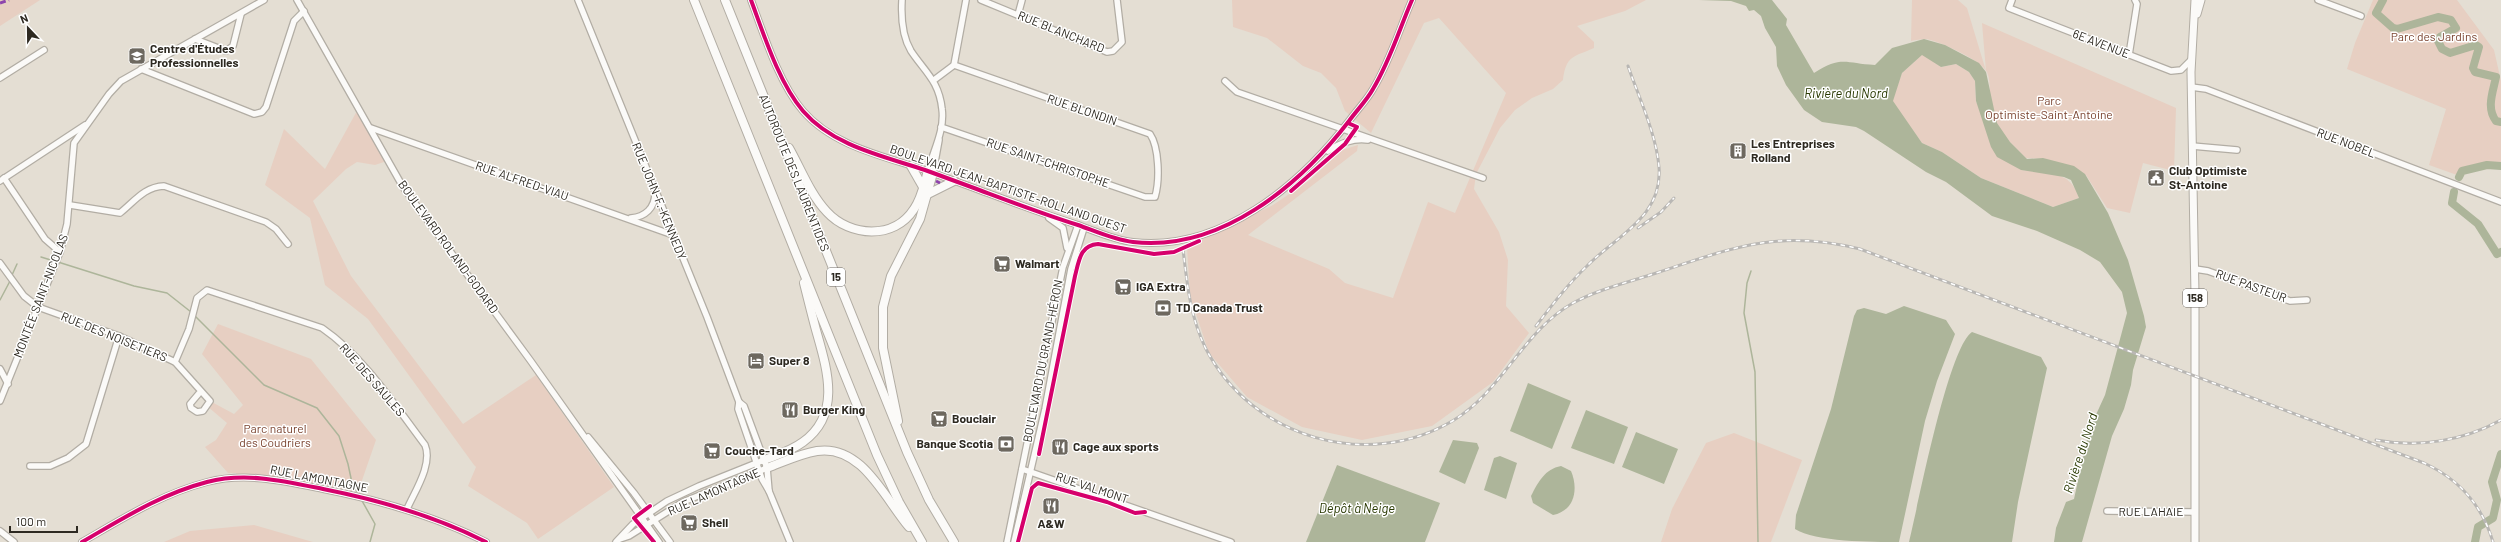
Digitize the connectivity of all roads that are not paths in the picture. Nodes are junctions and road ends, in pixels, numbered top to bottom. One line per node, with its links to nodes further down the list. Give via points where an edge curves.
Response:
1 (264, 0): 19 (street, MONTÉE SAINT-NICOLAS)
2 (297, 0): 18 (street, BOULEVARD ROLAND-GODARD)
3 (578, 0): 48 (street, RUE JOHN-F.-KENNEDY)
4 (694, 0): 58 (highway, 15)
5 (725, 0): 33 (highway, AUTOROUTE DES LAURENTIDES / 15)
6 (751, 0): 42 (street, BOULEVARD JEAN-BAPTISTE-ROLLAND OUEST, via 786,86 803,111 833,136)
7 (902, 0): 30 (street, via 902,26 910,50)
8 (966, 0): 27 (street)
9 (981, 0): 20 (street, RUE BLANCHARD)
10 (1022, 0): 20 (street)
11 (1117, 0): 20 (street, RUE BLANCHARD, via 1122,42 1113,51 1106,52)
12 (1412, 0): 37 (street, BOULEVARD JEAN-BAPTISTE-ROLLAND OUEST, via 1384,69 1372,91)
13 (2012, 0): 25 (street, 6E AVENUE, via 2009,8)
14 (2135, 0): 25 (street, via 2137,4)
15 (2195, 0): 22 (main road, 158)
16 (2201, 0): 22 (main road, 158)
17 (2318, 0): 21 (street)
18 (304, 11): 28 (street, via 294,21 262,112 254,114); 36 (street, BOULEVARD ROLAND-GODARD)
19 (241, 14): 23 (street, MONTÉE SAINT-NICOLAS); 23 (street, via 233,46 226,52)
20 (1018, 15)
21 (2361, 16)
22 (2192, 36): 26 (main road, 158)
23 (195, 39): 28 (street, MONTÉE SAINT-NICOLAS)
24 (44, 50): 29 (street)
25 (2129, 55): 26 (street, 6E AVENUE, via 2178,71)
26 (2191, 60): 32 (main road, 158)
27 (954, 65): 30 (street); 49 (street, RUE BLONDIN, via 1150,134 1156,143)
28 (141, 69): 34 (street, MONTÉE SAINT-NICOLAS, via 121,81)
29 (0, 78)
30 (934, 80): 35 (street, via 943,111)
31 (1225, 81): 37 (street, via 1237,92)
32 (2191, 87): 39 (main road, 158); 50 (street, RUE NOBEL, via 2206,89)
33 (772, 116): 47 (highway, via 819,201 832,218 845,226 869,232 893,227 911,213); 72 (highway, AUTOROUTE DES LAURENTIDES / 15)
34 (89, 123): 45 (street); 51 (street, MONTÉE SAINT-NICOLAS, via 74,143)
35 (941, 127): 43 (street); 49 (street, RUE SAINT-CHRISTOPHE, via 1145,197)
36 (370, 128): 53 (street, RUE ALFRED-VIAU); 71 (street, BOULEVARD ROLAND-GODARD, via 417,208)
37 (1343, 128): 38 (street); 41 (street, BOULEVARD JEAN-BAPTISTE-ROLLAND OUEST)
38 (1377, 140): 41 (street, via 1357,139 1345,142); 44 (street)
39 (2192, 146): 40 (street); 62 (main road, 158)
40 (2237, 150)
41 (1323, 155): 55 (street, BOULEVARD JEAN-BAPTISTE-ROLLAND OUEST, via 1258,207 1199,237 1172,243 1138,243)
42 (911, 166): 43 (street, BOULEVARD JEAN-BAPTISTE-ROLLAND OUEST); 47 (highway)
43 (930, 172): 46 (street, BOULEVARD JEAN-BAPTISTE-ROLLAND OUEST); 47 (highway)
44 (1483, 178)
45 (2, 180): 59 (street, via 45,239)
46 (954, 181): 47 (highway); 52 (street, BOULEVARD JEAN-BAPTISTE-ROLLAND OUEST)
47 (926, 190): 72 (highway, via 918,225 891,276 883,307 884,356)
48 (655, 191): 53 (street, via 651,209 641,216); 56 (street, RUE JOHN-F.-KENNEDY)
49 (1155, 197)
50 (2501, 202)
51 (70, 205): 57 (street, via 120,213 152,187 164,186 266,222 276,229); 59 (street, MONTÉE SAINT-NICOLAS)
52 (1045, 214): 54 (street, BOULEVARD JEAN-BAPTISTE-ROLLAND OUEST); 60 (street, via 1063,228 1067,238)
53 (628, 219): 56 (street, RUE ALFRED-VIAU)
54 (1078, 225): 55 (street, BOULEVARD JEAN-BAPTISTE-ROLLAND OUEST); 60 (street, BOULEVARD DU GRAND-HÉRON)
55 (1084, 228): 76 (street, BOULEVARD DU GRAND-HÉRON, via 1071,269)
56 (673, 235): 74 (street, RUE JOHN-F.-KENNEDY, via 739,402 744,406)
57 (288, 244)
58 (796, 251): 74 (highway, via 827,371 828,404 820,423 806,440); 92 (highway, 15, via 880,461)
59 (60, 252): 64 (street, MONTÉE SAINT-NICOLAS)
60 (1067, 254): 75 (street, BOULEVARD DU GRAND-HÉRON)
61 (0, 263): 64 (street, via 24,296)
62 (2195, 269): 63 (street, RUE PASTEUR, via 2208,271 2294,302); 79 (main road, 158)
63 (2307, 300)
64 (38, 307): 65 (street, RUE DES NOISETIERS); 68 (street, MONTÉE SAINT-NICOLAS)
65 (119, 336): 66 (street, RUE DES NOISETIERS); 73 (street, via 86,444 68,458 50,466)
66 (175, 362): 69 (street, RUE DES NOISETIERS); 77 (street, RUE DES SAULES, via 189,329 197,298 207,290 322,328 336,338 380,386 425,445 428,461)
67 (0, 369): 68 (street)
68 (8, 384): 70 (street, MONTÉE SAINT-NICOLAS)
69 (201, 391)
70 (0, 401)
71 (576, 424): 80 (street, BOULEVARD ROLAND-GODARD); 81 (street, BOULEVARD ROLAND-GODARD)
72 (901, 439): 93 (highway, AUTOROUTE DES LAURENTIDES / 15, via 927,496)
73 (30, 466)
74 (762, 466): 80 (street, RUE LAMONTAGNE, via 699,486 667,501); 82 (street, RUE LAMONTAGNE, via 688,500); 91 (street, RUE JOHN-F.-KENNEDY, via 769,491); 92 (highway, via 818,451 846,456 868,473)
75 (1022, 469): 76 (street, RUE VALMONT); 94 (street, BOULEVARD DU GRAND-HÉRON)
76 (1031, 473): 95 (street, BOULEVARD DU GRAND-HÉRON); 96 (street, RUE VALMONT)
77 (407, 509): 87 (street, RUE LAMONTAGNE, via 268,478 237,478 207,482 177,491 140,508); 88 (street, RUE LAMONTAGNE)
78 (2107, 511): 79 (street, RUE LAHAIE)
79 (2195, 512): 97 (main road, 158)
80 (650, 513): 81 (street, RUE LAMONTAGNE); 82 (street, BOULEVARD ROLAND-GODARD)
81 (642, 518): 83 (street, BOULEVARD ROLAND-GODARD); 85 (street, RUE LAMONTAGNE)
82 (654, 519): 83 (street, RUE LAMONTAGNE); 90 (street, BOULEVARD ROLAND-GODARD)
83 (647, 524): 85 (street, RUE LAMONTAGNE); 89 (street, BOULEVARD ROLAND-GODARD)
84 (0, 531): 86 (street)
85 (618, 540)
86 (14, 542)
87 (82, 542)
88 (486, 542)
89 (660, 542)
90 (670, 542)
91 (790, 542)
92 (921, 542)
93 (954, 542)
94 (1007, 542)
95 (1014, 542)
96 (1231, 542)
97 (2195, 542)

